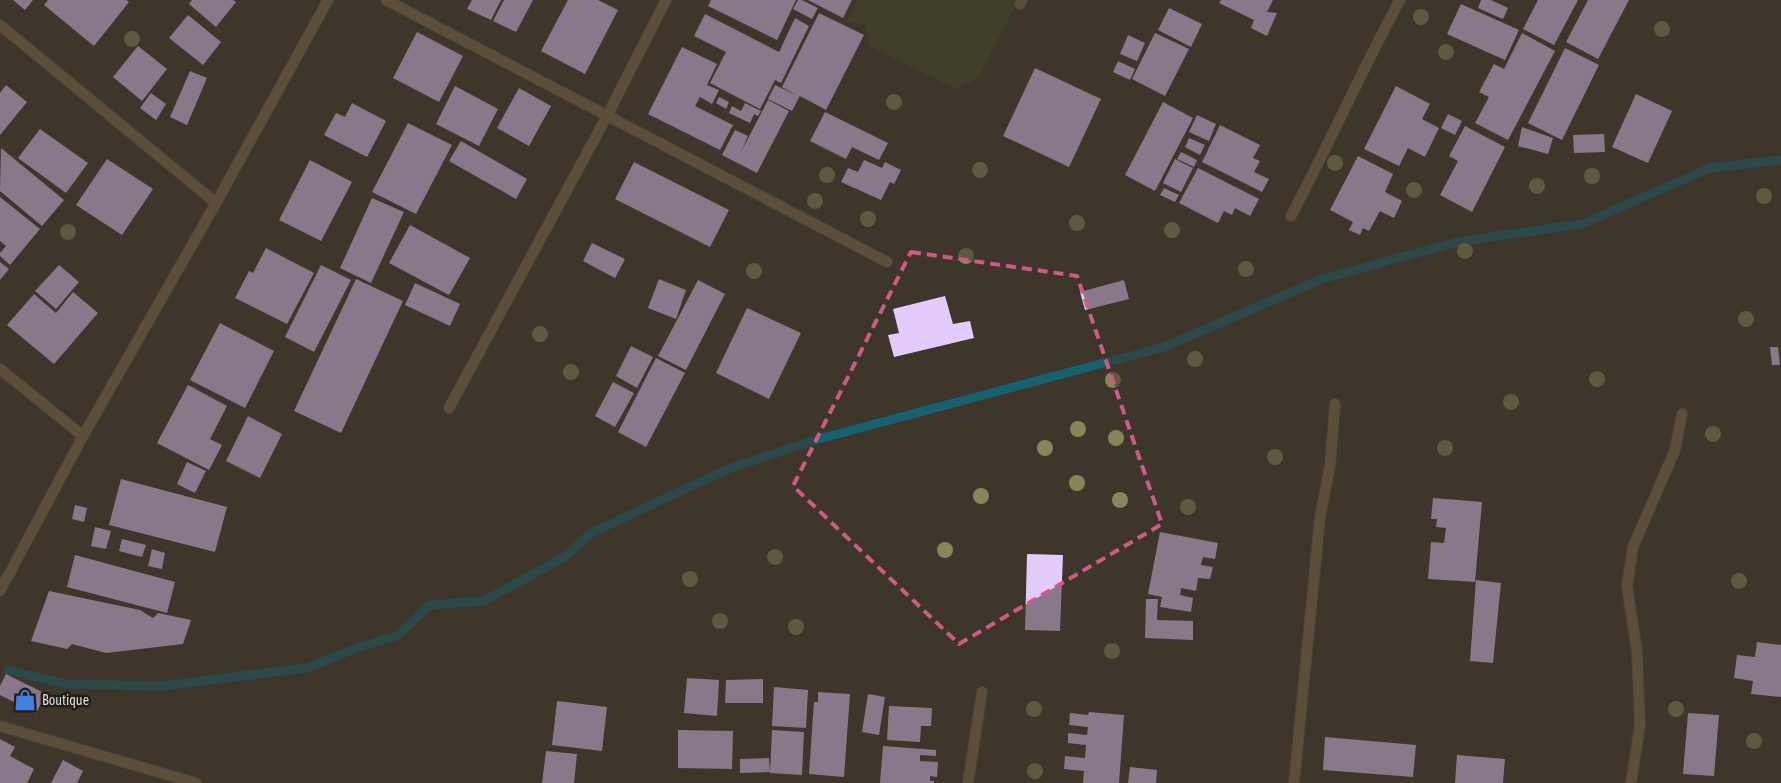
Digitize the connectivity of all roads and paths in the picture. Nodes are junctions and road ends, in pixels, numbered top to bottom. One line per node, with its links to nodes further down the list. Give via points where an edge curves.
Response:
1 (328, 0): 7 (street)
2 (386, 0): 6 (street)
3 (666, 0): 6 (street)
4 (1400, 0): 8 (street)
5 (0, 25): 7 (street)
6 (607, 116): 9 (street); 12 (street)
7 (216, 203): 14 (street)
8 (1291, 216)
9 (887, 262)
10 (0, 369): 14 (street)
11 (1336, 404): 20 (street, via 1330,466 1320,517)
12 (449, 408)
13 (1682, 414): 21 (street, via 1675,450 1633,547 1628,586 1637,652 1640,725)
14 (83, 436): 15 (street)
15 (0, 591)
16 (982, 692): 19 (street)
17 (0, 726): 18 (street)
18 (196, 783)
19 (968, 783)
20 (1294, 783)
21 (1631, 783)

